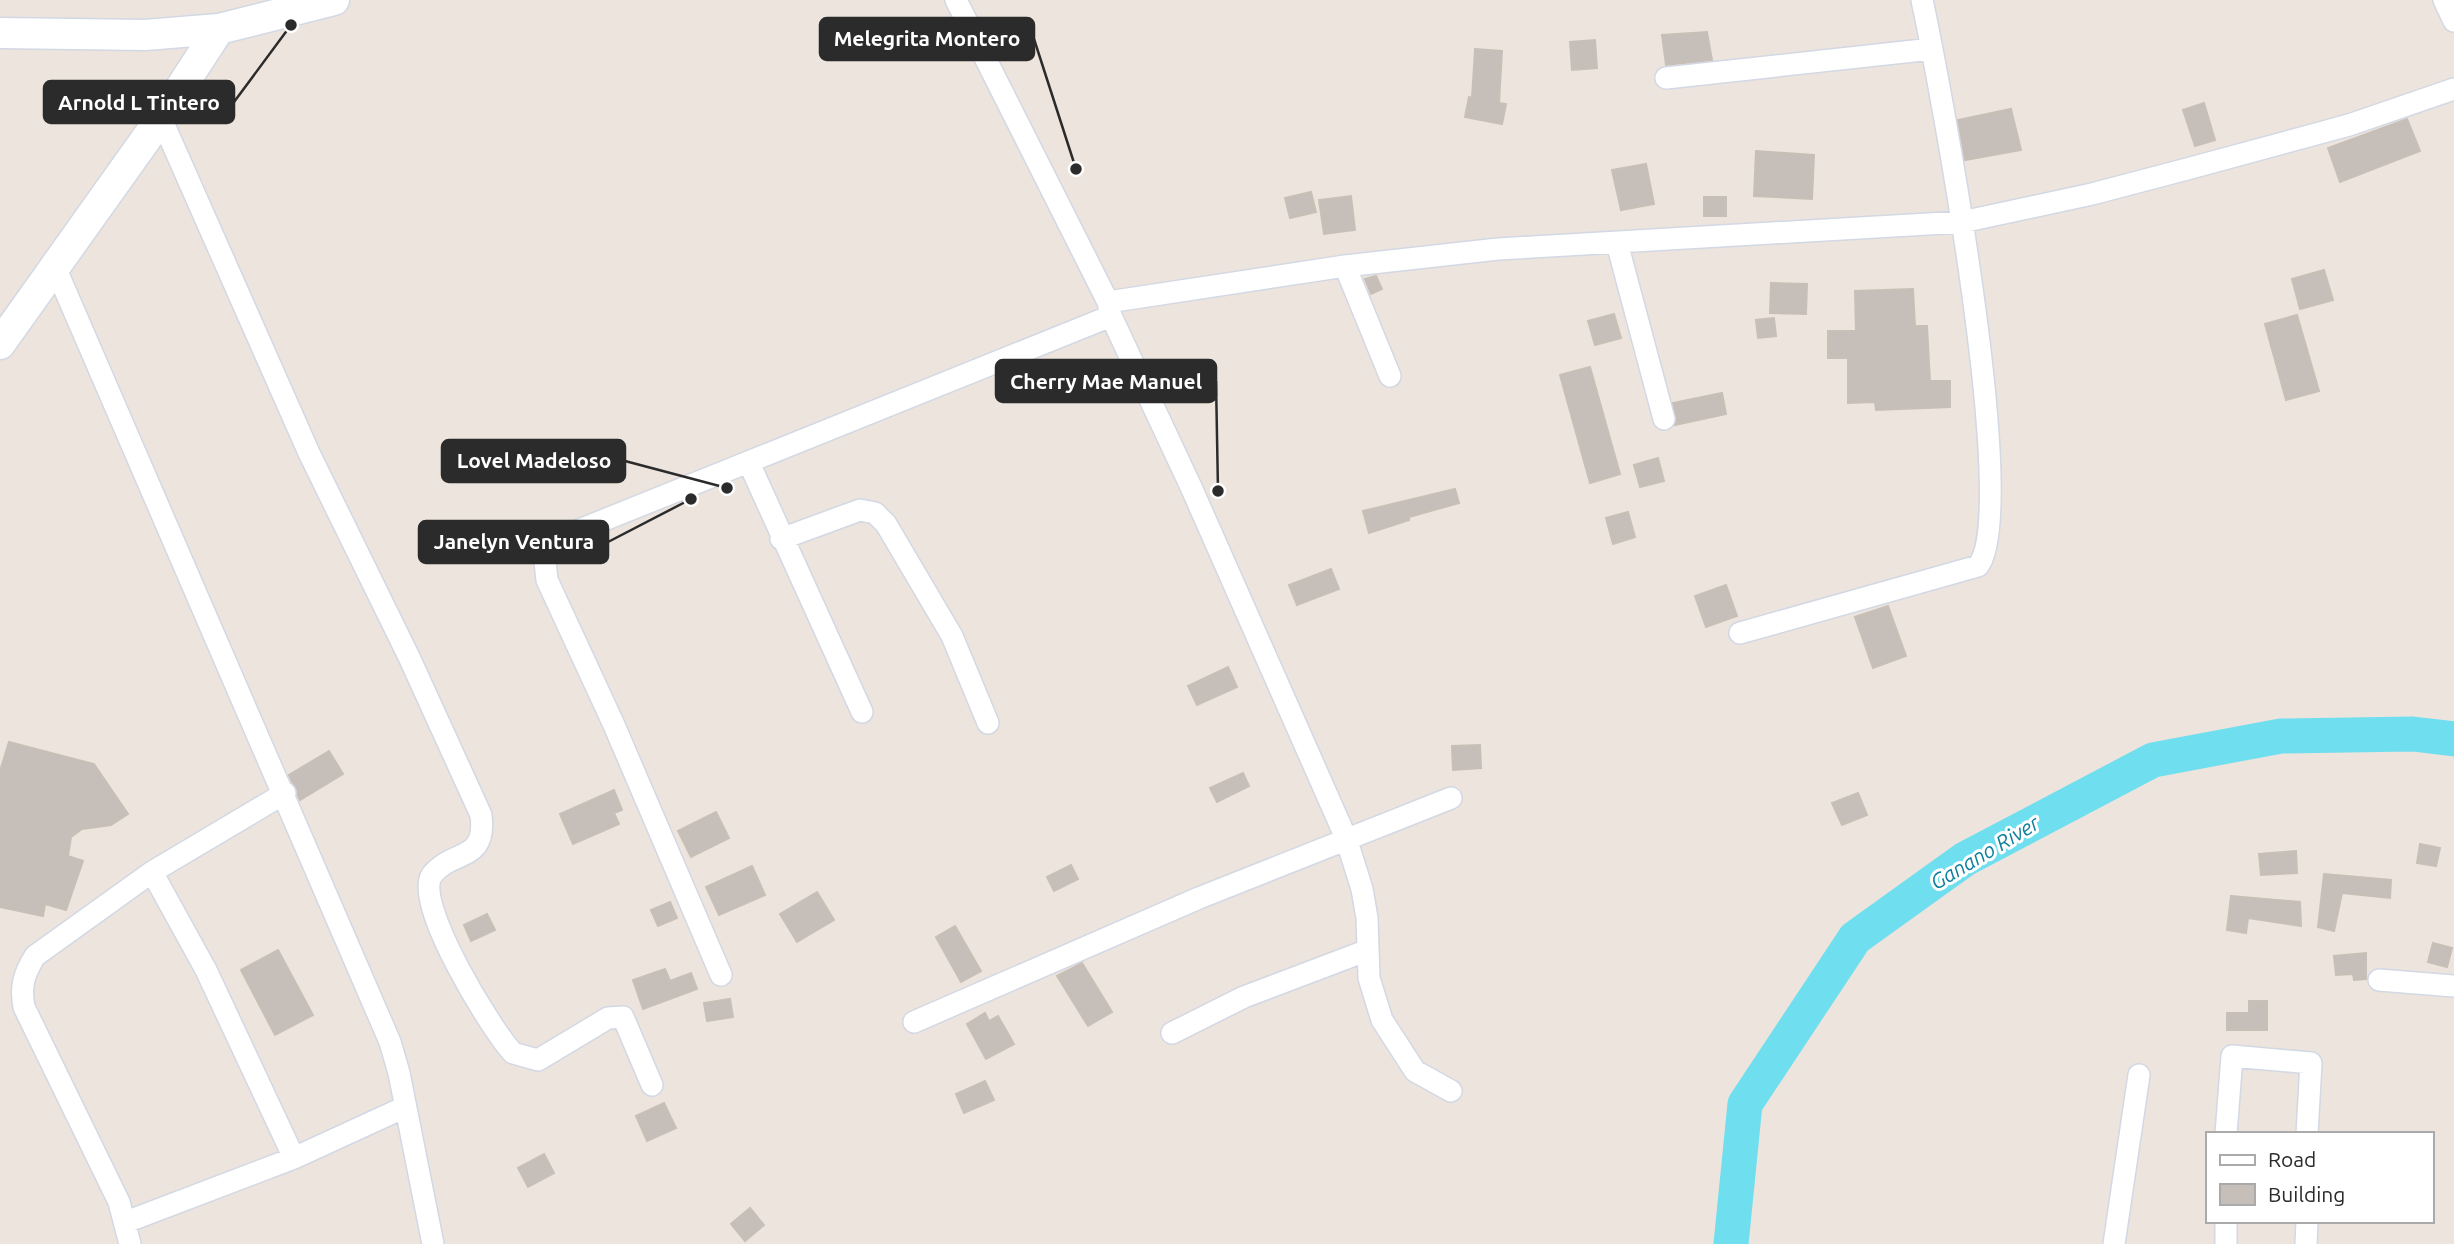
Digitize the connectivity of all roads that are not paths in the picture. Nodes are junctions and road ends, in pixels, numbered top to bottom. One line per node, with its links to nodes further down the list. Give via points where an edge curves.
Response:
1 (334, 0): 6 (main road)
2 (956, 0): 16 (street)
3 (1922, 0): 8 (street)
4 (2444, 0): 5 (street)
5 (2454, 21)
6 (219, 29): 7 (main road, via 145,35); 11 (main road)
7 (0, 33)
8 (1932, 49): 9 (street); 12 (street)
9 (1666, 78)
10 (2454, 89): 12 (street, via 2349,125 2188,169)
11 (161, 118): 15 (main road); 36 (street, via 309,453 410,657 481,815 480,840 474,849 432,874 429,882 429,900 450,953 513,1053 538,1060 608,1018 622,1017)
12 (1962, 222): 13 (street); 22 (street, via 1983,370 1990,525 1986,557 1978,566)
13 (1617, 243): 14 (street, via 1498,248); 19 (street)
14 (1345, 266): 16 (street); 18 (street)
15 (55, 267): 17 (main road); 25 (street, via 186,576)
16 (1110, 309): 20 (street); 27 (street)
17 (0, 344)
18 (1390, 376)
19 (1664, 419)
20 (748, 463): 21 (street); 30 (street, via 562,537 549,546 543,562)
21 (781, 539): 23 (street); 24 (street, via 860,510 875,513 952,636)
22 (1740, 633)
23 (862, 712)
24 (988, 723)
25 (285, 793): 28 (street); 38 (street, via 390,1042)
26 (1451, 798): 27 (street)
27 (1346, 838): 29 (street, via 1362,889); 33 (street)
28 (152, 873): 41 (street, via 206,970); 42 (street, via 35,956 21,991 24,1007)
29 (1368, 950): 34 (street, via 1244,997); 37 (street, via 1369,978 1382,1020 1397,1046 1415,1071)
30 (721, 975)
31 (2379, 980): 32 (street)
32 (2454, 986)
33 (914, 1022)
34 (1172, 1033)
35 (2139, 1075): 47 (street)
36 (652, 1085)
37 (1451, 1091)
38 (405, 1107): 41 (street); 46 (street)
39 (2227, 1132): 40 (street, via 2232,1056 2311,1063)
40 (2307, 1132)
41 (294, 1158): 42 (street)
42 (126, 1222): 45 (street)
43 (2226, 1223): 48 (street)
44 (2307, 1223): 49 (street)
45 (130, 1244)
46 (433, 1244)
47 (2114, 1244)
48 (2226, 1244)
49 (2306, 1244)

